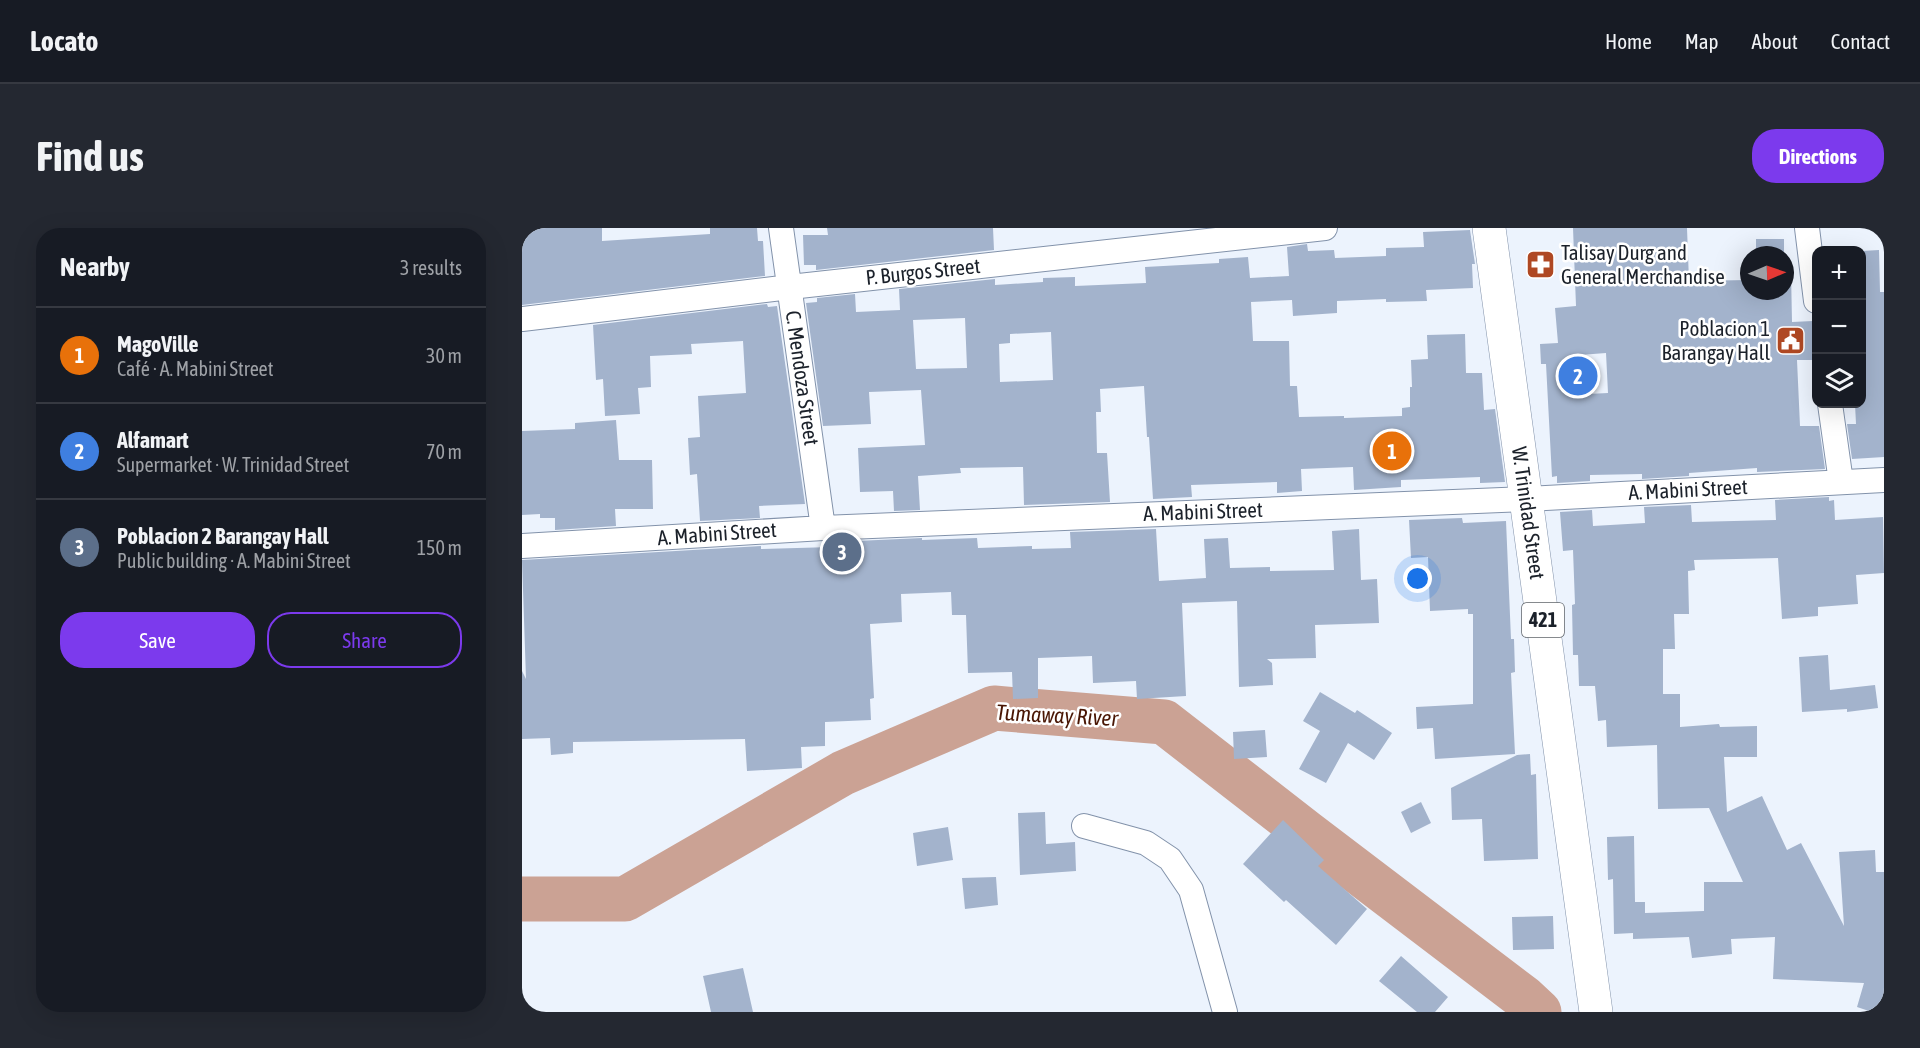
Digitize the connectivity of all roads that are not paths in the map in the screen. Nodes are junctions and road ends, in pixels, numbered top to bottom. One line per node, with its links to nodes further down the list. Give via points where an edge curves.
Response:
1 (781, 228): 5 (street, C. Mendoza Street)
2 (1325, 228): 5 (street, P. Burgos Street)
3 (1489, 228): 11 (main road, W. Trinidad Street / 421)
4 (1807, 228): 6 (street)
5 (789, 287): 7 (street, P. Burgos Street); 12 (street, C. Mendoza Street)
6 (1816, 300)
7 (522, 319)
8 (1831, 408): 10 (street)
9 (1884, 480): 10 (street, A. Mabini Street)
10 (1841, 482): 11 (street, A. Mabini Street)
11 (1527, 498): 12 (street, A. Mabini Street); 16 (main road, W. Trinidad Street / 421)
12 (823, 528): 13 (street, A. Mabini Street)
13 (522, 546)
14 (1083, 826): 15 (street, via 1146,843 1170,859 1191,890)
15 (1225, 1012)
16 (1596, 1012)

